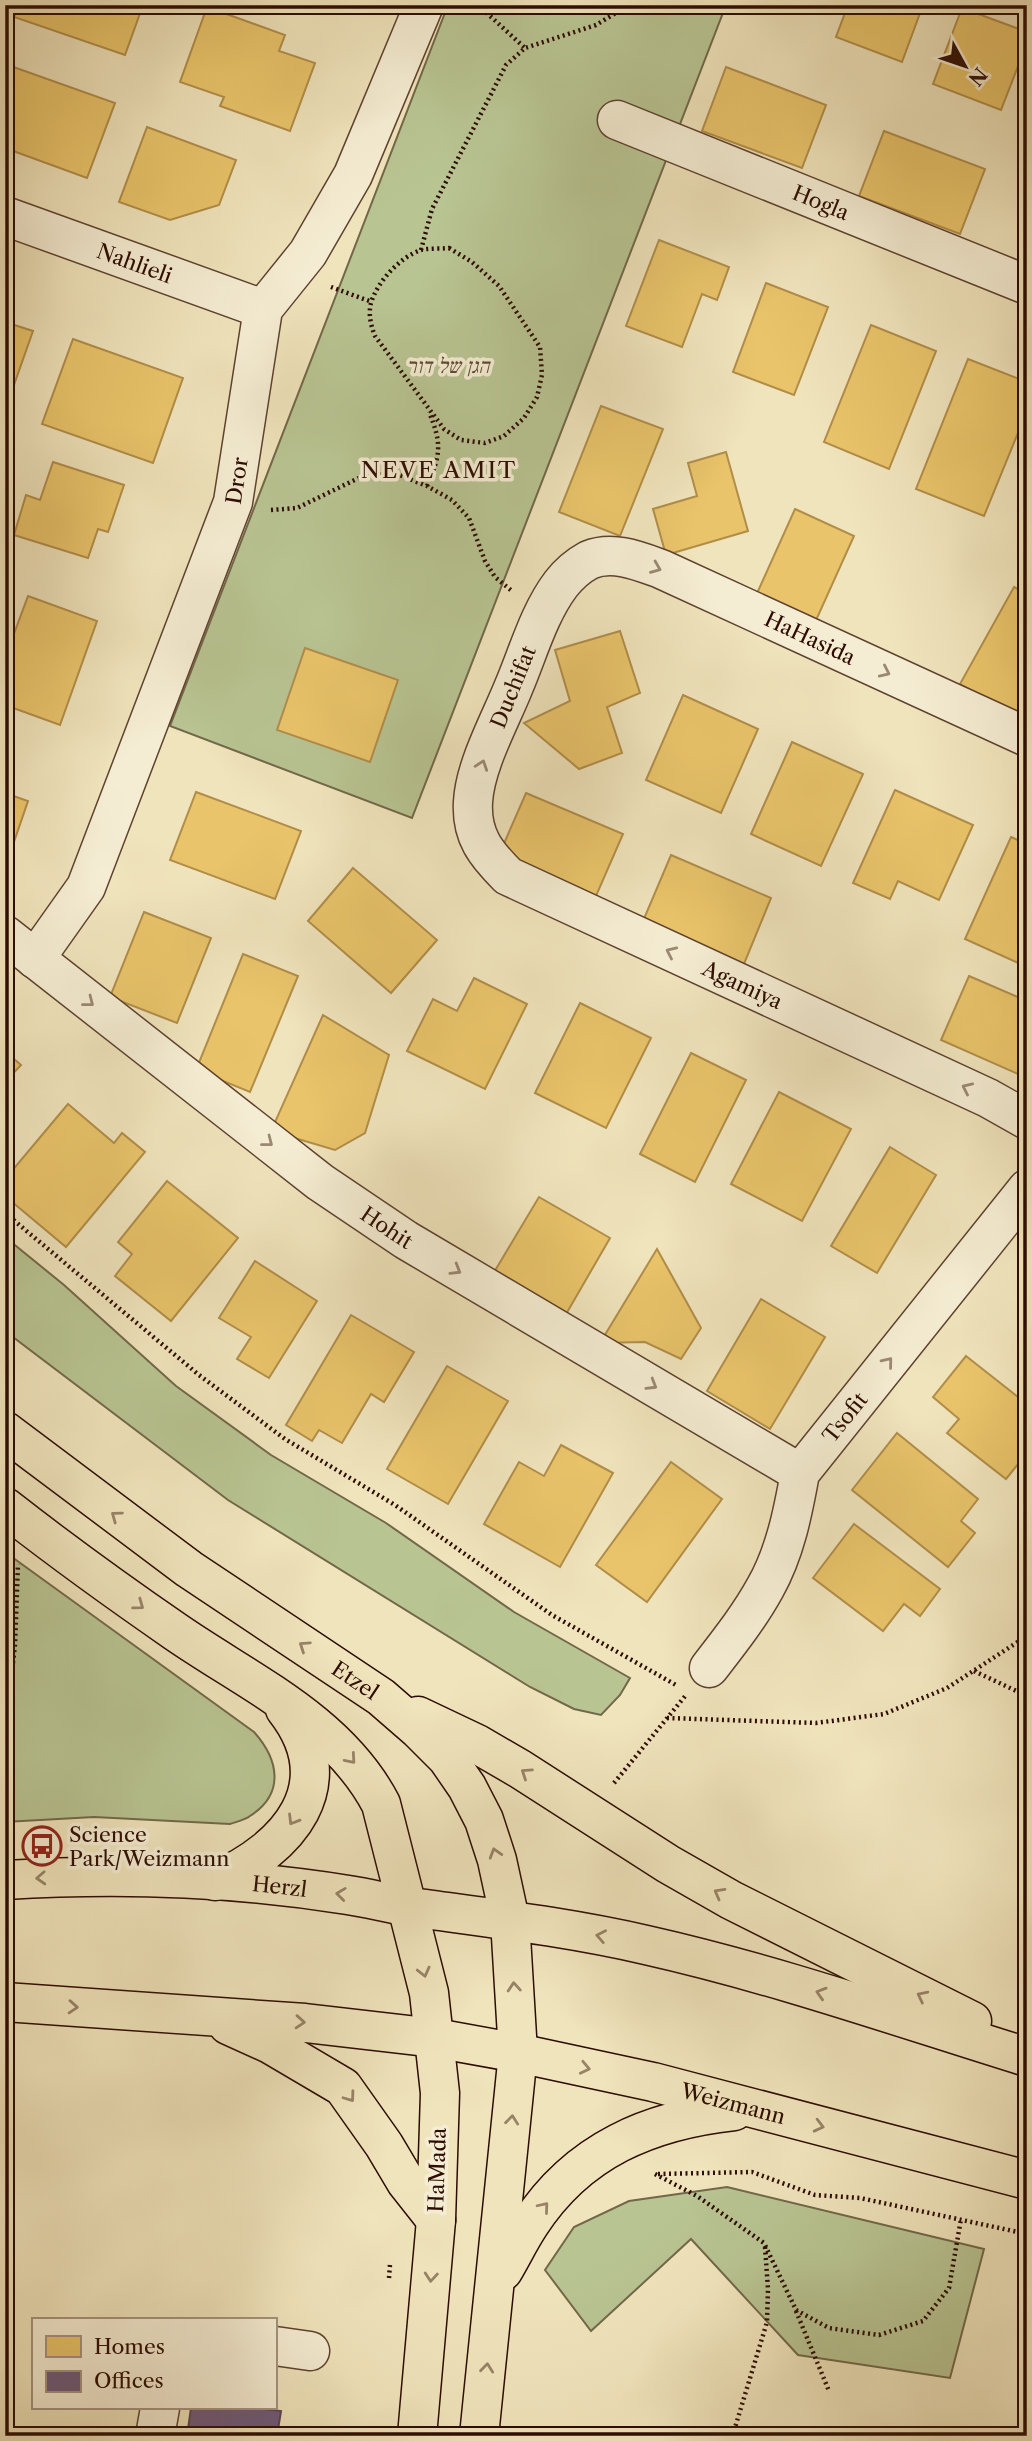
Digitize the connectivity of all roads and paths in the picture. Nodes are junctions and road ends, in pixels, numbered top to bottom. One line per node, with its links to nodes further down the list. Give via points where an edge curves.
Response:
1 (424, 5): 9 (street, Dror, via 353,175 308,253)
2 (478, 5): 4 (path)
3 (629, 5): 4 (path, via 596,25)
4 (525, 48): 7 (path, via 506,65 479,114 432,209)
5 (617, 120): 8 (street, Hogla)
6 (5, 216): 9 (street, Nahlieli)
7 (421, 250): 10 (path, via 399,262 382,283 372,302 370,322 375,336); 10 (path, via 449,248 499,286 540,347 542,375 537,397 524,418 504,436 485,443 461,440 444,429)
8 (1027, 285)
9 (263, 309): 12 (street, Dror)
10 (426, 405): 11 (path, via 440,450)
11 (427, 485): 12 (path, via 397,474 365,475 297,508 275,511); 14 (path, via 452,500 469,518 495,577)
12 (233, 502): 18 (street, Dror, via 86,887)
13 (590, 560): 14 (street, Duchifat, via 560,585); 15 (street, HaHasida, one-way to 15, via 624,557 662,569)
14 (544, 614): 16 (street, Duchifat, one-way to 14, via 473,802 479,770)
15 (1027, 737)
16 (476, 832): 19 (street, Agamiya, one-way to 16, via 508,876 486,855)
17 (5, 935): 18 (street, Hohit)
18 (36, 960): 23 (street, Hohit, one-way to 23, via 341,1196 406,1240)
19 (1027, 1120)
20 (1027, 1189): 23 (street, Tsofit, one-way to 20)
21 (5, 1213): 33 (path, via 199,1375 285,1439 395,1505 552,1615 688,1692)
22 (5, 1431): 32 (main road, Etzel, one-way to 22, via 189,1569)
23 (800, 1473): 28 (street, Tsofit, via 792,1515 767,1585)
24 (12, 1512): 27 (path); 30 (main road, one-way to 30, via 177,1633)
25 (1027, 1636): 29 (path)
26 (5, 1643): 27 (path)
27 (15, 1645): 34 (path)
28 (709, 1668)
29 (974, 1671): 31 (path); 33 (path, via 947,1688 884,1714 816,1723)
30 (251, 1681): 37 (main road, one-way to 37, via 286,1710 298,1727 312,1766 309,1785 293,1823 265,1854); 38 (main road, one-way to 38, via 325,1733 370,1782 381,1804)
31 (1027, 1696)
32 (381, 1697): 35 (main road, one-way to 32, via 477,1744); 39 (main road, Etzel, one-way to 32, via 498,1860 467,1787 447,1758)
33 (667, 1718): 35 (path)
34 (5, 1734)
35 (590, 1815): 43 (main road, one-way to 35, via 731,1899)
36 (5, 1880): 37 (main road, Herzl, one-way to 36)
37 (215, 1881): 38 (main road, Herzl, one-way to 37, via 348,1895)
38 (408, 1907): 39 (main road, Herzl); 42 (main road, HaMada, one-way to 42)
39 (510, 1920): 44 (main road, Etzel, one-way to 39); 45 (main road, one-way to 39, via 733,1967)
40 (5, 2002): 41 (main road, one-way to 41)
41 (207, 2016): 42 (main road, one-way to 42); 49 (main road, one-way to 49, via 343,2087)
42 (435, 2038): 44 (main road, Weizmann); 49 (main road, HaMada, via 440,2093)
43 (1027, 2049)
44 (518, 2053): 46 (main road, Weizmann, one-way to 46); 52 (main road, one-way to 44)
45 (1027, 2057)
46 (753, 2109): 47 (main road, Weizmann, one-way to 47); 52 (main road, one-way to 46, via 531,2223 589,2160 658,2126 696,2115)
47 (1027, 2180)
48 (961, 2219): 50 (path); 51 (path, via 860,2198 815,2196 752,2172 655,2174 697,2196); 53 (path, via 948,2288 923,2321 879,2334 829,2328)
49 (436, 2220): 58 (main road, HaMada, one-way to 58)
50 (1027, 2234)
51 (764, 2243): 53 (path); 56 (path, via 767,2322)
52 (495, 2285): 59 (main road, one-way to 52)
53 (796, 2310): 54 (path)
54 (829, 2391)
55 (160, 2410): 57 (street)
56 (734, 2431)
57 (155, 2436)
58 (418, 2436)
59 (479, 2436)

